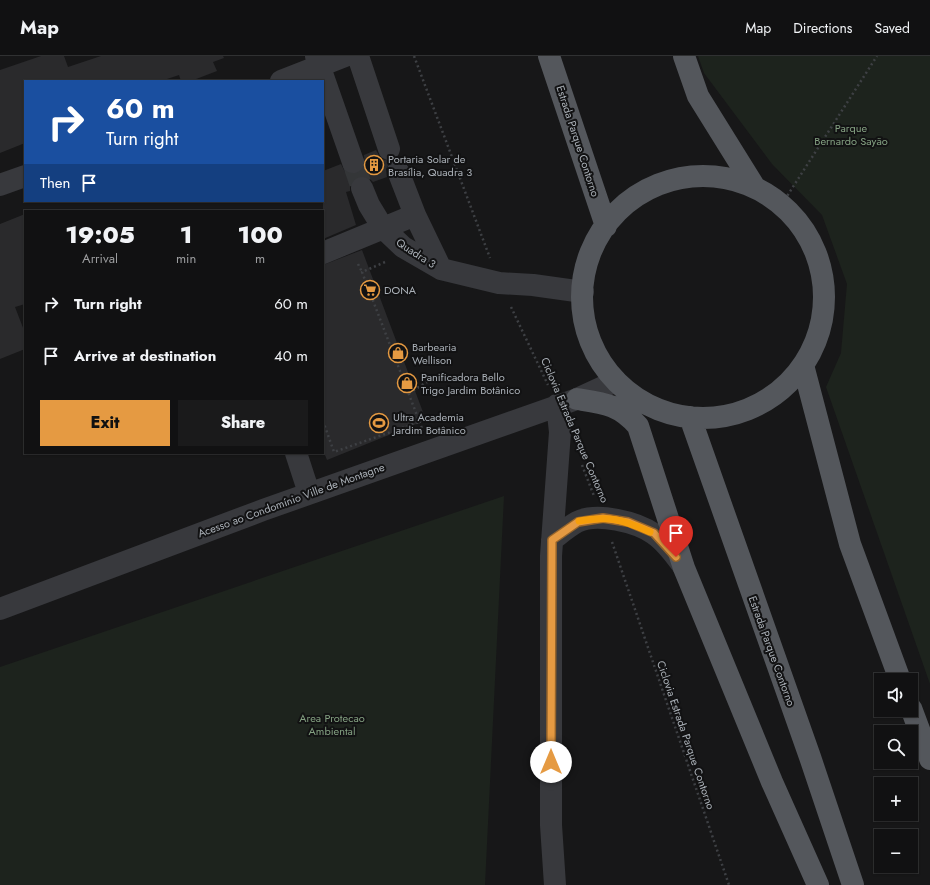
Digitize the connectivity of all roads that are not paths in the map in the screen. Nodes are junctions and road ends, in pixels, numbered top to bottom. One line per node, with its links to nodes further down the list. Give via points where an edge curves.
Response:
1 (345, 56): 5 (street)
2 (358, 56): 7 (street)
3 (549, 56): 15 (main road, Estrada Parque Contorno)
4 (684, 56): 12 (main road, via 698,96)
5 (318, 61): 6 (street); 8 (street)
6 (283, 80)
7 (389, 149)
8 (352, 162)
9 (398, 171): 14 (street, Quadra 3)
10 (24, 176): 11 (street)
11 (0, 185)
12 (754, 186): 15 (main road, via 718,176 676,179 656,185 638,196 621,208); 20 (main road, via 782,204 799,222 812,244 821,268 824,293 822,318 815,342)
13 (362, 188): 16 (street, Quadra 3)
14 (415, 215): 16 (street); 18 (street, Quadra 3)
15 (606, 226): 19 (main road, via 594,247 586,269)
16 (383, 228): 17 (street); 18 (street, Quadra 3, via 403,247)
17 (324, 252)
18 (440, 269): 19 (street, via 499,283)
19 (583, 292): 21 (main road, via 584,316 590,340 601,362)
20 (803, 365): 23 (main road, via 778,391 753,407 733,414); 29 (main road, via 850,544)
21 (616, 381): 22 (street); 23 (main road, via 628,392 657,409)
22 (567, 402): 25 (street, Acesso ao Condomínio Ville de Montagne); 26 (street, via 560,432); 27 (main road, via 609,404 628,414 638,426)
23 (690, 417): 34 (main road, Estrada Parque Contorno)
24 (296, 454): 25 (street)
25 (309, 493): 28 (street, Acesso ao Condomínio Ville de Montagne)
26 (552, 540): 27 (street, via 578,522 603,518 628,522 654,533 670,548); 32 (street, via 551,825)
27 (684, 568): 33 (main road)
28 (2, 607)
29 (897, 673)
30 (914, 717): 31 (main road)
31 (930, 759)
32 (555, 885)
33 (817, 885)
34 (853, 885)

